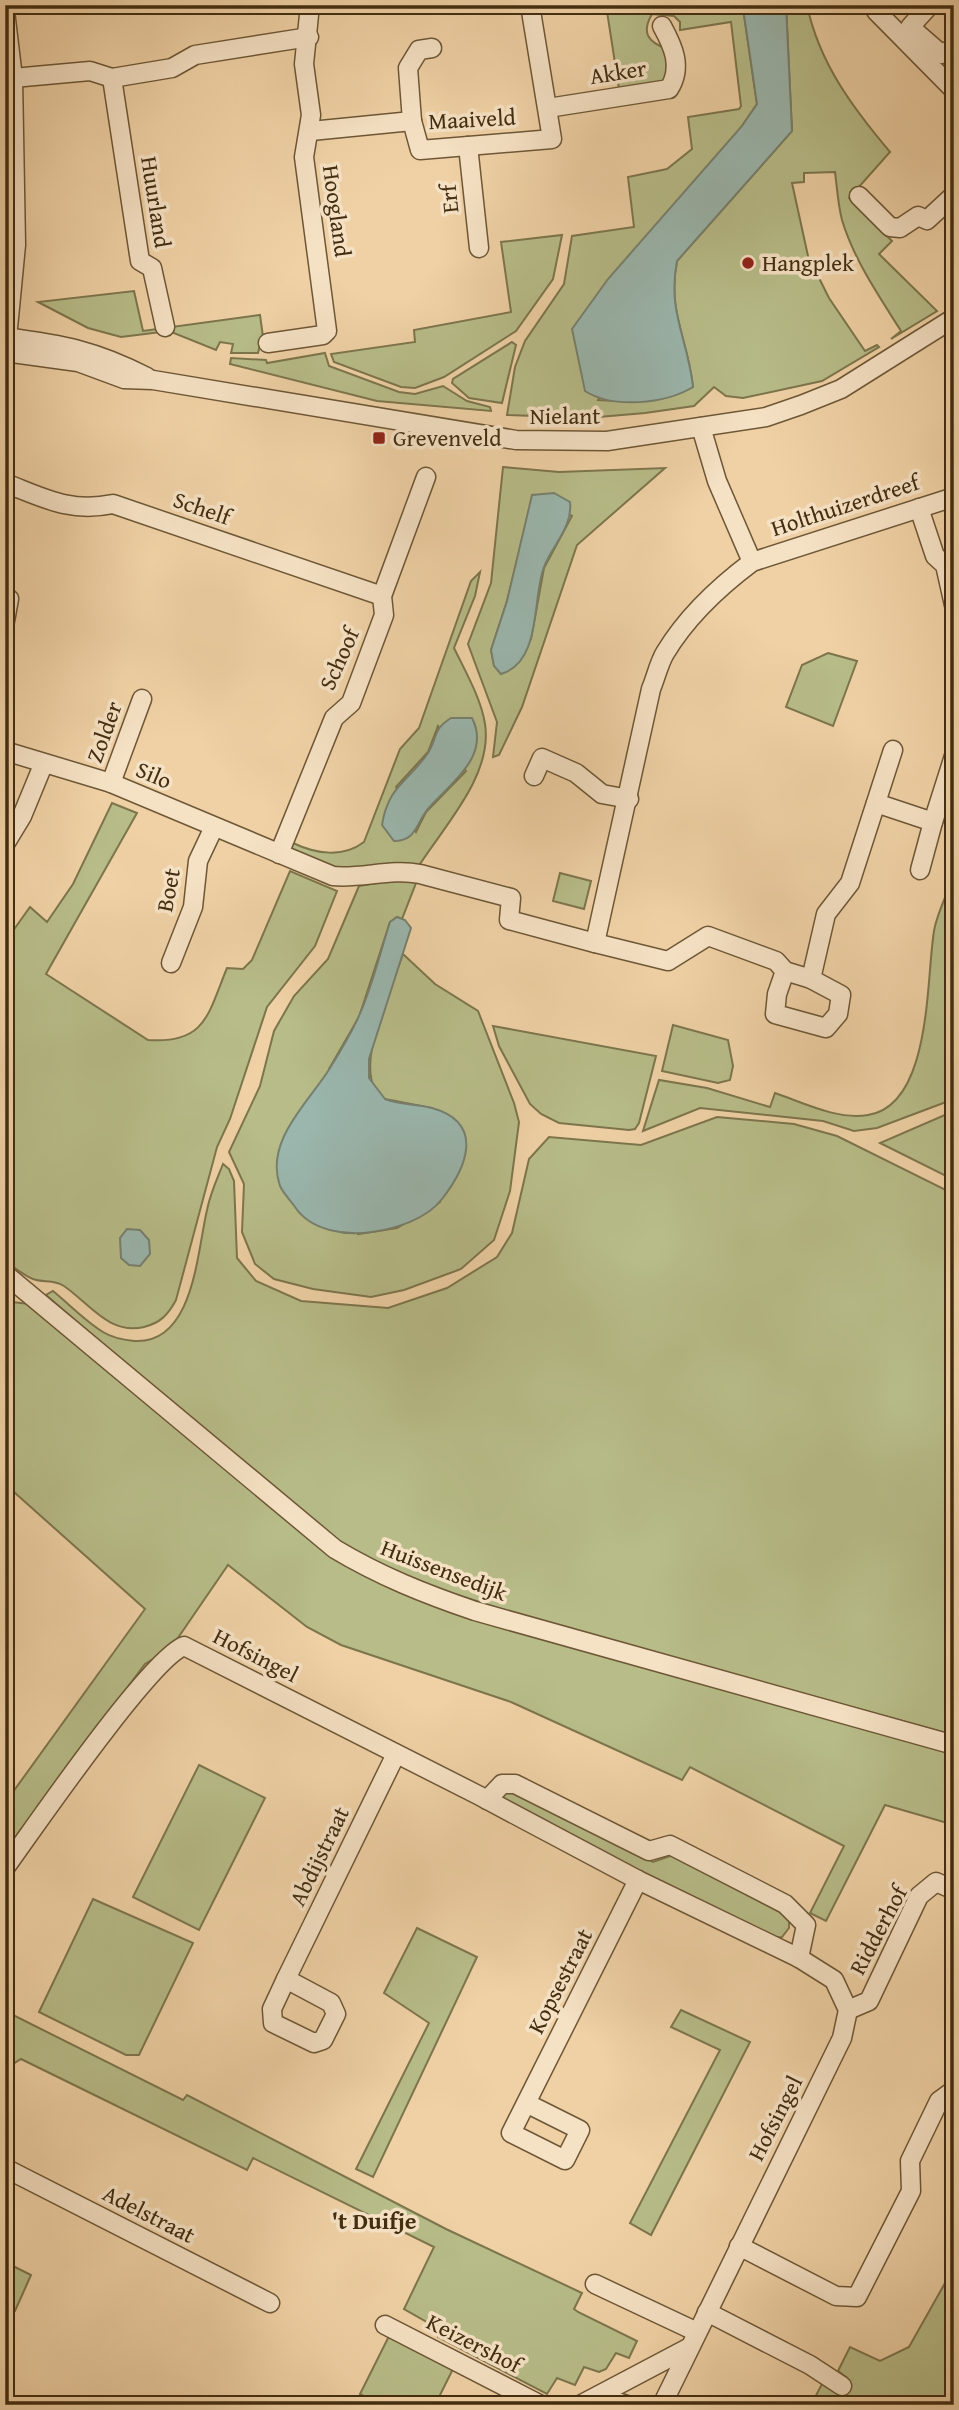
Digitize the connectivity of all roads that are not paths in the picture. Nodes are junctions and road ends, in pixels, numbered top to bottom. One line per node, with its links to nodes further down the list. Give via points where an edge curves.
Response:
1 (310, 5): 8 (street, Hoogland)
2 (530, 5): 14 (street)
3 (930, 5): 10 (street, via 910,27 941,54)
4 (5, 11): 7 (street)
5 (876, 11): 13 (street)
6 (662, 26): 14 (street, Akker, via 674,49 677,77 669,89)
7 (6, 32): 11 (street)
8 (309, 37): 12 (street, via 195,55 172,68); 16 (street, Hoogland, via 304,64)
9 (432, 48): 15 (street, Maaiveld, via 419,50 408,68)
10 (954, 48)
11 (13, 78): 12 (street, via 90,71); 18 (street)
12 (113, 78): 23 (street, Huurland, via 140,261 152,268)
13 (954, 90)
14 (548, 108): 17 (street, Maaiveld, via 552,139)
15 (412, 121): 16 (street, Maaiveld); 17 (street, Maaiveld, via 420,150)
16 (311, 131): 24 (street, Hoogland, via 304,157 327,331)
17 (468, 146): 21 (street, Erf)
18 (9, 179): 25 (street, via 16,245)
19 (859, 195): 20 (street, via 890,227 900,228 918,216 927,220)
20 (950, 208)
21 (479, 248)
22 (954, 318): 26 (street, Nielant, via 841,389 766,416)
23 (165, 327)
24 (268, 343)
25 (6, 348): 26 (street, Nielant, via 81,348 153,380 530,442 607,441)
26 (701, 427): 31 (street, Holthuizerdreef, via 717,481)
27 (426, 477): 33 (street, Schoof)
28 (5, 482): 33 (street, Schelf, via 71,508 113,504)
29 (954, 497): 30 (street, Holthuizerdreef)
30 (919, 508): 31 (street, Holthuizerdreef); 34 (street, via 936,556 945,565)
31 (752, 562): 43 (street, Holthuizerdreef, via 707,603 664,654 651,688)
32 (5, 596): 35 (street, via 9,599)
33 (382, 596): 48 (street, Schoof, via 384,615 361,680 351,703 334,718)
34 (954, 605)
35 (5, 621)
36 (142, 699): 42 (street, Zolder)
37 (892, 750): 44 (street)
38 (5, 751): 40 (street, Silo)
39 (954, 756): 45 (street)
40 (43, 765): 42 (street, Silo); 47 (street)
41 (534, 776): 43 (street, via 542,758 576,773 602,794)
42 (111, 783): 46 (street, Silo)
43 (629, 799): 50 (street, Holthuizerdreef)
44 (876, 803): 45 (street); 53 (street, via 850,883 826,914)
45 (933, 822): 49 (street)
46 (214, 827): 48 (street, Silo); 51 (street, Boet, via 198,861 194,907)
47 (5, 845)
48 (279, 854): 50 (street, via 333,876 407,871 511,898 509,920)
49 (920, 870)
50 (595, 943): 52 (street, via 668,961 708,936 776,961)
51 (171, 962)
52 (785, 971): 53 (street); 53 (street, via 775,1014 826,1028 838,1014 841,995)
53 (811, 979)
54 (7, 1279): 55 (street, Huissensedijk, via 335,1549 372,1572 475,1611)
55 (954, 1745)
56 (396, 1754): 57 (street, Hofsingel); 58 (street, Hofsingel, via 184,1646 173,1650 136,1692); 62 (street, Abdijstraat)
57 (487, 1800): 59 (street, Hofsingel); 61 (street, via 502,1784 515,1784 649,1852 670,1845 785,1904 806,1925)
58 (5, 1868)
59 (638, 1880): 61 (street, Hofsingel); 65 (street, Kopsestraat)
60 (954, 1890): 63 (street, Ridderhof, via 936,1882 919,1896 869,2001)
61 (799, 1958): 63 (street, Hofsingel, via 834,1980)
62 (286, 1979)
63 (848, 2010): 67 (street, Hofsingel, via 842,2038)
64 (954, 2090): 67 (street, via 939,2101 910,2161 911,2191 856,2297 836,2296)
65 (526, 2103)
66 (5, 2168): 69 (street, Adelstraat)
67 (739, 2246): 70 (street, Hofsingel)
68 (595, 2284): 72 (street)
69 (270, 2303)
70 (707, 2312): 72 (street, Hofsingel); 73 (street)
71 (385, 2325): 75 (street, Keizershof)
72 (694, 2340): 74 (street); 78 (street, Hofsingel)
73 (842, 2386)
74 (598, 2396): 76 (street); 77 (street)
75 (541, 2405)
76 (580, 2405)
77 (627, 2405)
78 (662, 2405)

